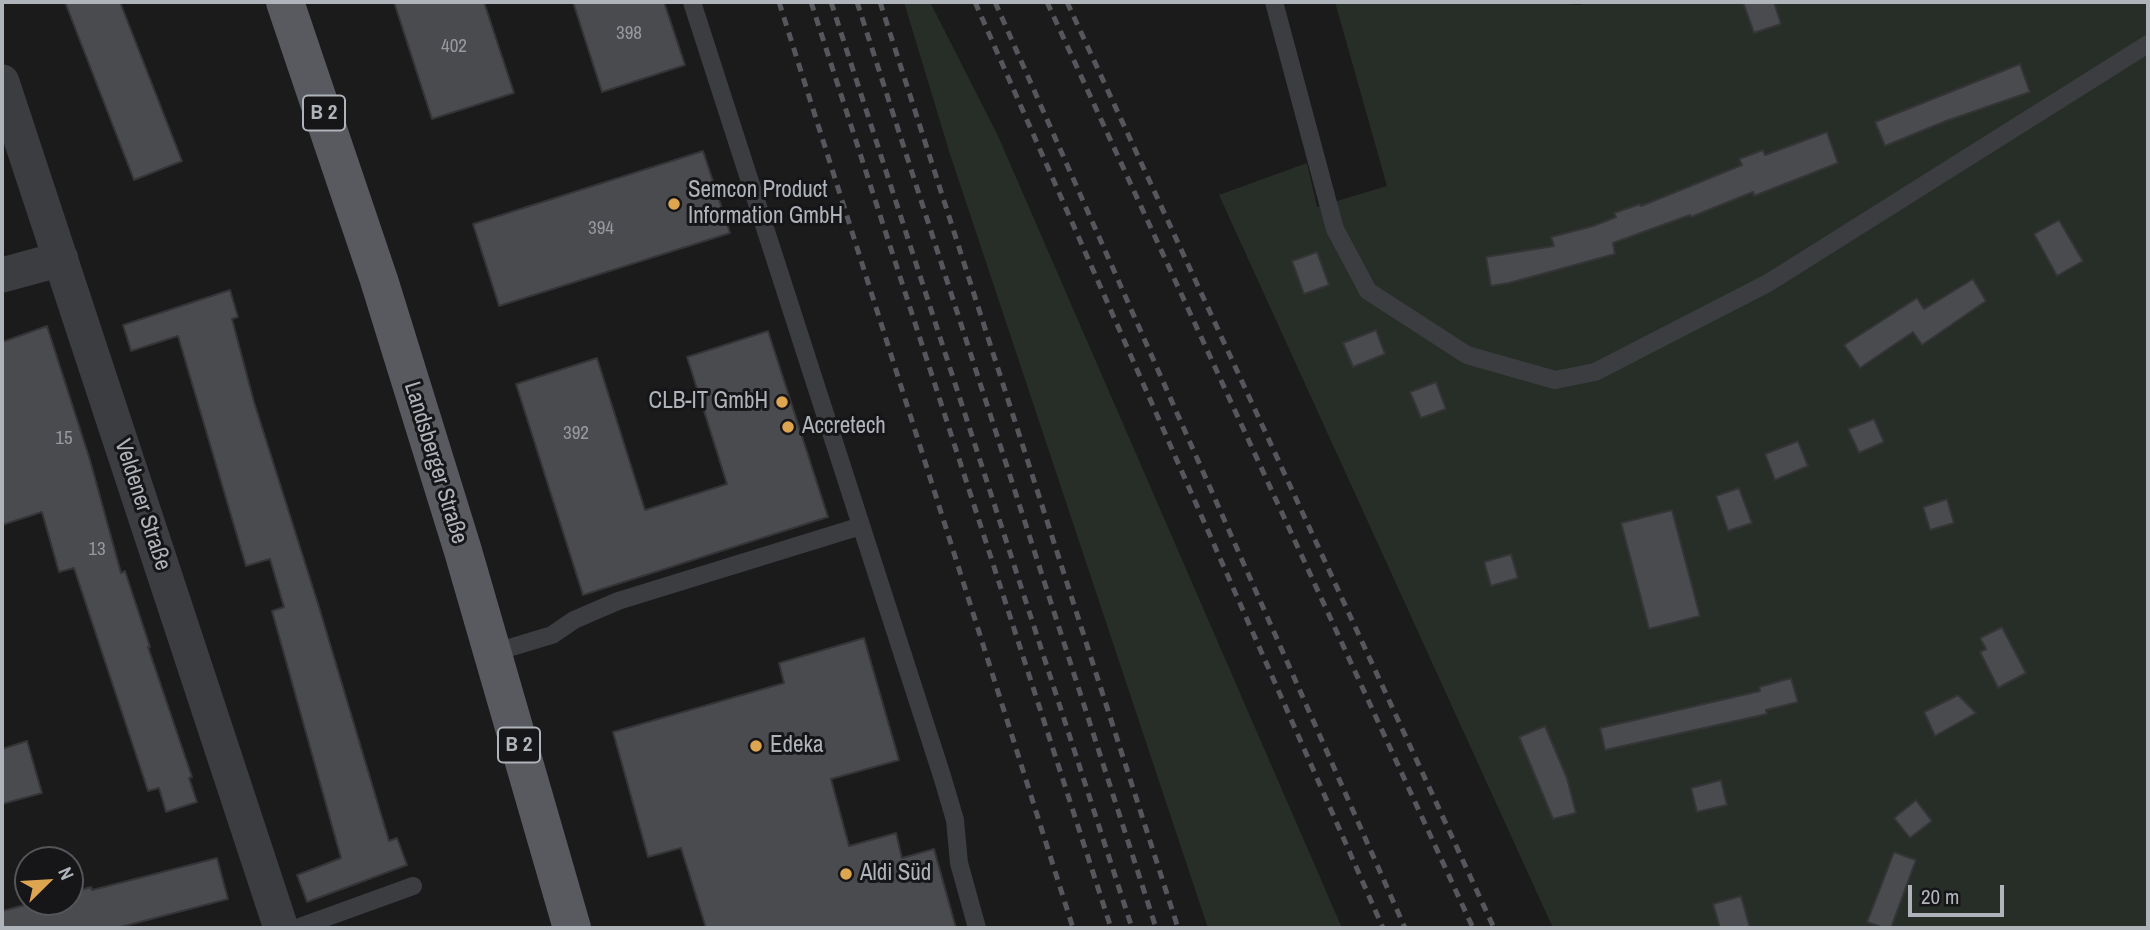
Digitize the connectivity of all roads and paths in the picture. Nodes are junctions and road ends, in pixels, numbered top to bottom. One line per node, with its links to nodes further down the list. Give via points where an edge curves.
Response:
1 (285, 2): 9 (main road, Landsberger Straße / B 2, via 375,269)
2 (692, 2): 8 (lane)
3 (1274, 2): 4 (lane, via 1335,229 1368,291 1467,355 1555,380 1595,372 1769,283)
4 (2148, 44)
5 (2, 82): 6 (street, Veldener Straße)
6 (61, 259): 7 (street); 11 (street, Veldener Straße)
7 (2, 275)
8 (861, 526): 9 (lane, via 618,601 552,635); 14 (lane, via 952,809 959,863)
9 (492, 653): 13 (main road, Landsberger Straße / B 2)
10 (413, 886): 12 (lane)
11 (281, 928)
12 (297, 928)
13 (572, 928)
14 (977, 928)

